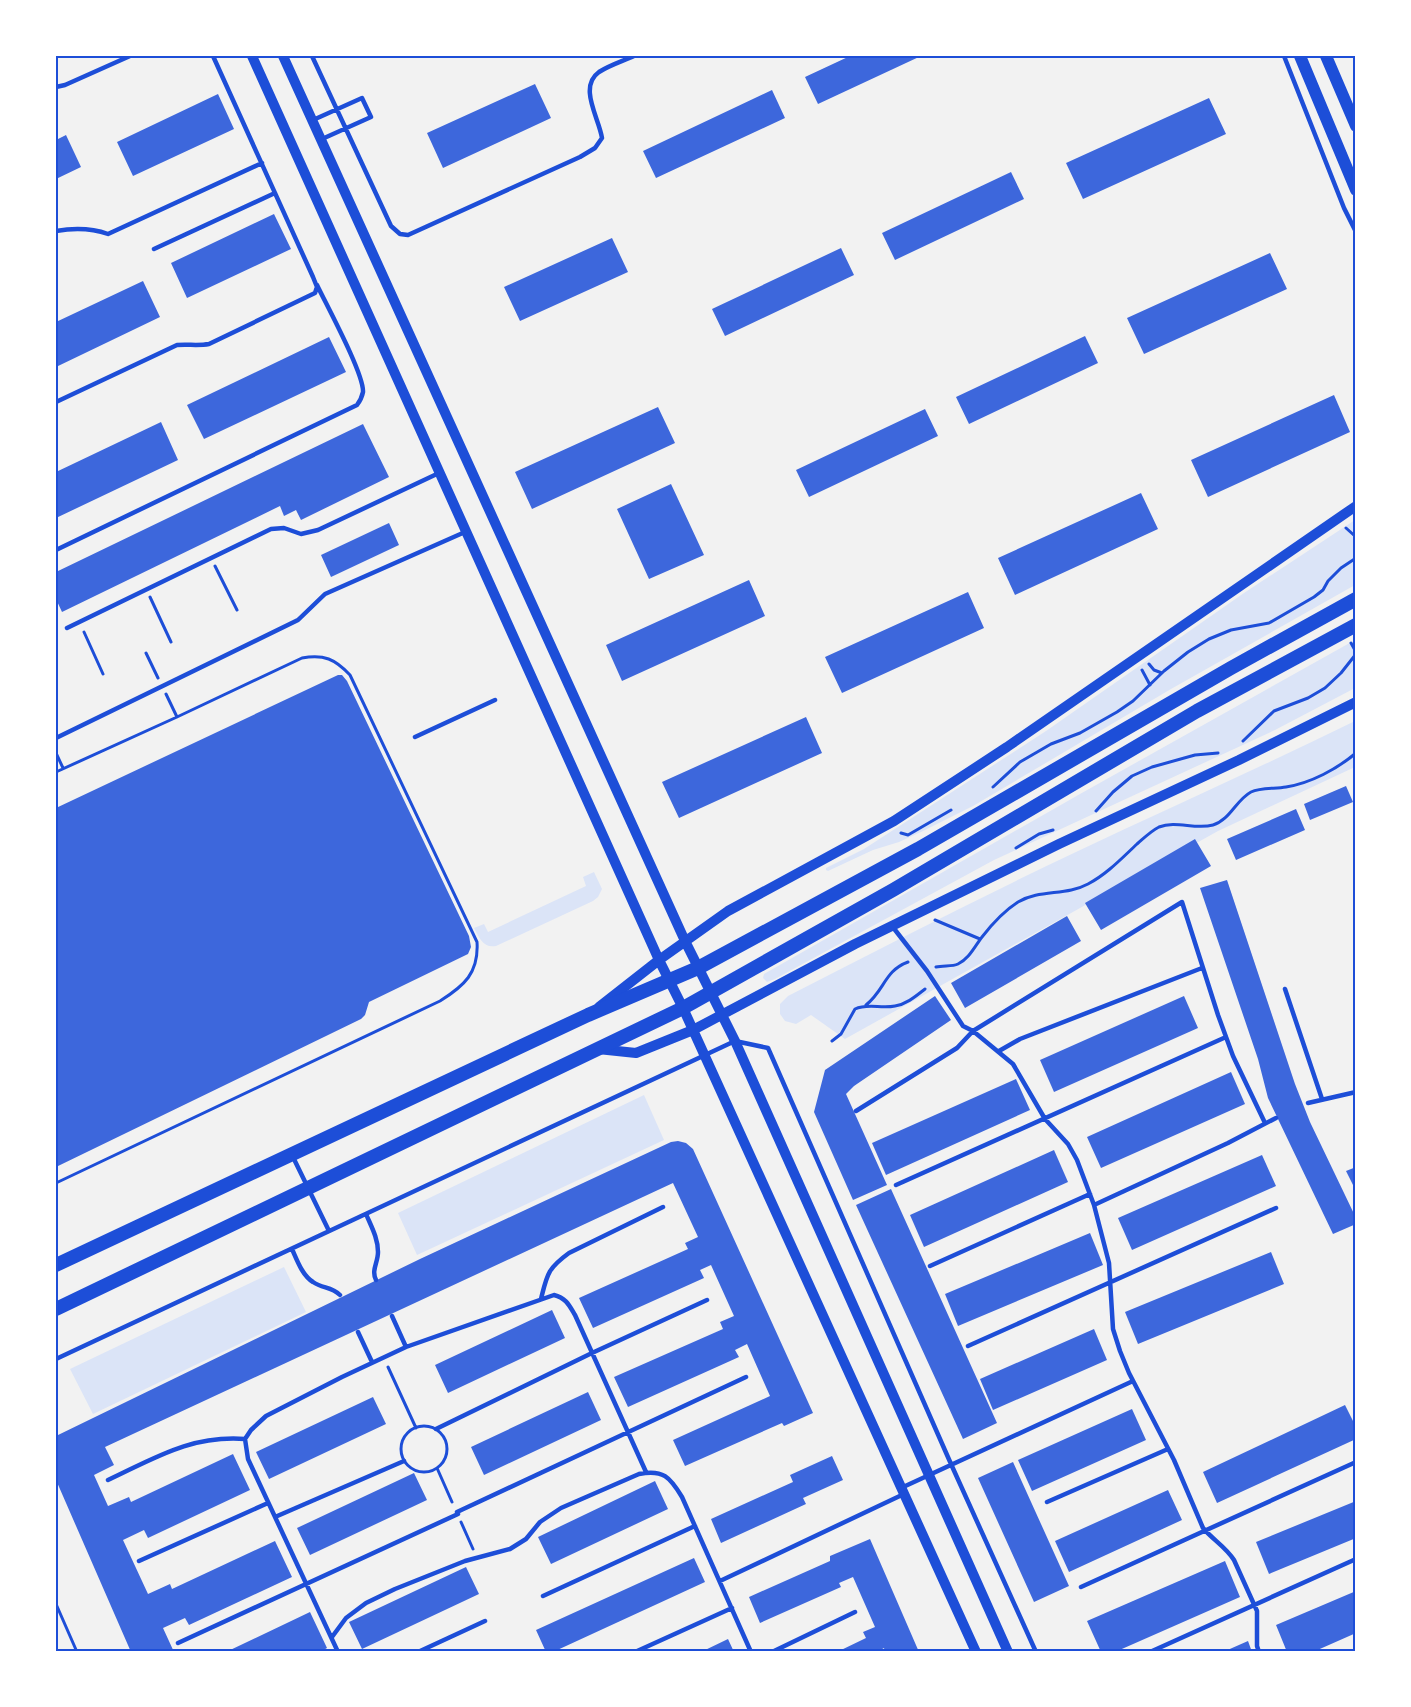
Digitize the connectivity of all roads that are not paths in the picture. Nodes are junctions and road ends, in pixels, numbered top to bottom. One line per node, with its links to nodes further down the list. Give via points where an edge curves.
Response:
1 (130, 56): 10 (lane)
2 (213, 56): 16 (lane)
3 (252, 56): 24 (street)
4 (283, 56): 12 (street)
5 (312, 56): 11 (lane)
6 (634, 56): 14 (lane, via 591,80 591,101 602,138 595,148 408,235 391,226)
7 (1284, 56): 20 (lane)
8 (1300, 56): 17 (main road)
9 (1326, 56): 13 (main road)
10 (56, 87)
11 (337, 110): 12 (lane); 14 (lane); 14 (lane, via 362,98 371,117)
12 (313, 120): 15 (street)
13 (1356, 126)
14 (346, 128): 15 (lane)
15 (321, 139): 36 (street)
16 (262, 163): 18 (lane); 19 (lane, via 108,234 79,228)
17 (1356, 190)
18 (275, 193): 21 (lane); 22 (lane)
19 (56, 231)
20 (1356, 232)
21 (154, 249)
22 (314, 277): 23 (lane, via 315,293 208,344 177,345); 27 (lane, via 359,373 363,390 357,405)
23 (56, 402)
24 (439, 474): 26 (street); 30 (lane, via 318,530 301,534 274,528)
25 (1356, 506): 36 (street, via 1007,747 883,827 728,911)
26 (465, 532): 34 (lane, via 326,594 298,620); 37 (street)
27 (56, 550)
28 (1356, 599): 38 (main road, via 918,849)
29 (1356, 625): 42 (main road, via 1197,711)
30 (66, 628)
31 (495, 700): 33 (lane)
32 (1356, 702): 35 (street)
33 (415, 737)
34 (56, 738)
35 (892, 926): 45 (street); 47 (lane, via 963,1026)
36 (685, 941): 37 (street); 38 (street)
37 (659, 960): 40 (street); 44 (street)
38 (698, 968): 40 (main road); 42 (street)
39 (1202, 968): 47 (lane, via 1182,902); 48 (lane); 51 (lane, via 1020,1039)
40 (670, 981): 43 (street); 44 (main road)
41 (1285, 989): 54 (lane)
42 (711, 993): 43 (main road); 45 (street)
43 (683, 1008): 46 (street); 50 (main road)
44 (588, 1015): 60 (main road)
45 (722, 1015): 46 (street); 49 (street)
46 (693, 1030): 50 (street, via 636,1053); 52 (street)
47 (973, 1031): 51 (lane); 56 (lane, via 957,1048)
48 (1226, 1037): 58 (lane); 59 (lane)
49 (735, 1041): 52 (lane); 93 (lane, via 768,1047); 95 (street)
50 (598, 1049): 62 (main road)
51 (999, 1051): 58 (lane, via 1013,1064)
52 (705, 1055): 67 (lane); 97 (street)
53 (1356, 1092): 54 (lane)
54 (1322, 1099): 55 (lane)
55 (1308, 1103)
56 (856, 1110)
57 (1276, 1118): 59 (lane)
58 (1044, 1119): 61 (lane); 63 (lane, via 1068,1144)
59 (1265, 1123): 64 (lane)
60 (292, 1154): 62 (lane); 70 (main road)
61 (896, 1185)
62 (308, 1188): 68 (lane); 77 (main road)
63 (1090, 1194): 64 (lane); 71 (lane)
64 (1094, 1205): 73 (lane)
65 (663, 1206): 75 (lane, via 568,1253 548,1272)
66 (1276, 1208): 73 (lane)
67 (366, 1214): 68 (lane); 72 (lane, via 377,1238 378,1253 372,1273)
68 (329, 1231): 69 (lane)
69 (292, 1249): 74 (lane, via 313,1282); 83 (lane)
70 (56, 1265)
71 (930, 1266)
72 (376, 1280)
73 (1111, 1282): 80 (lane); 86 (lane, via 1113,1329)
74 (340, 1295)
75 (540, 1299): 81 (lane); 82 (lane, via 554,1295 567,1301)
76 (708, 1300): 82 (lane)
77 (56, 1309)
78 (392, 1316): 81 (lane)
79 (358, 1332): 84 (lane)
80 (968, 1346)
81 (406, 1347): 84 (lane)
82 (592, 1353): 87 (lane); 88 (lane)
83 (56, 1359)
84 (372, 1362): 89 (lane, via 266,1416)
85 (746, 1377): 88 (lane)
86 (1133, 1381): 90 (lane); 93 (lane)
87 (436, 1429)
88 (628, 1432): 94 (lane); 106 (lane)
89 (245, 1439): 96 (lane, via 214,1438 188,1444); 99 (lane, via 248,1459)
90 (1168, 1449): 98 (lane); 102 (lane)
91 (404, 1461): 100 (lane)
92 (1356, 1462): 102 (lane)
93 (951, 1464): 95 (lane); 122 (lane)
94 (646, 1472): 101 (lane, via 661,1473 672,1481); 113 (lane, via 561,1508 510,1550 465,1561 366,1603 346,1618)
95 (929, 1475): 97 (lane); 121 (street)
96 (108, 1480)
97 (903, 1491): 105 (lane); 120 (street)
98 (1047, 1502)
99 (268, 1503): 100 (lane); 104 (lane)
100 (275, 1517): 106 (lane)
101 (695, 1526): 105 (lane); 108 (lane)
102 (1205, 1531): 107 (lane); 109 (lane, via 1229,1552)
103 (1356, 1559): 109 (lane)
104 (139, 1561)
105 (720, 1581): 110 (lane)
106 (307, 1584): 113 (lane); 114 (lane)
107 (1081, 1587)
108 (543, 1596)
109 (1254, 1605): 123 (lane); 124 (lane)
110 (732, 1608): 117 (lane); 118 (lane)
111 (855, 1612): 119 (lane)
112 (485, 1621): 116 (lane)
113 (332, 1637): 115 (lane)
114 (178, 1643)
115 (338, 1652)
116 (418, 1652)
117 (634, 1652)
118 (752, 1652)
119 (772, 1652)
120 (976, 1652)
121 (1008, 1652)
122 (1036, 1652)
123 (1150, 1652)
124 (1259, 1652)

